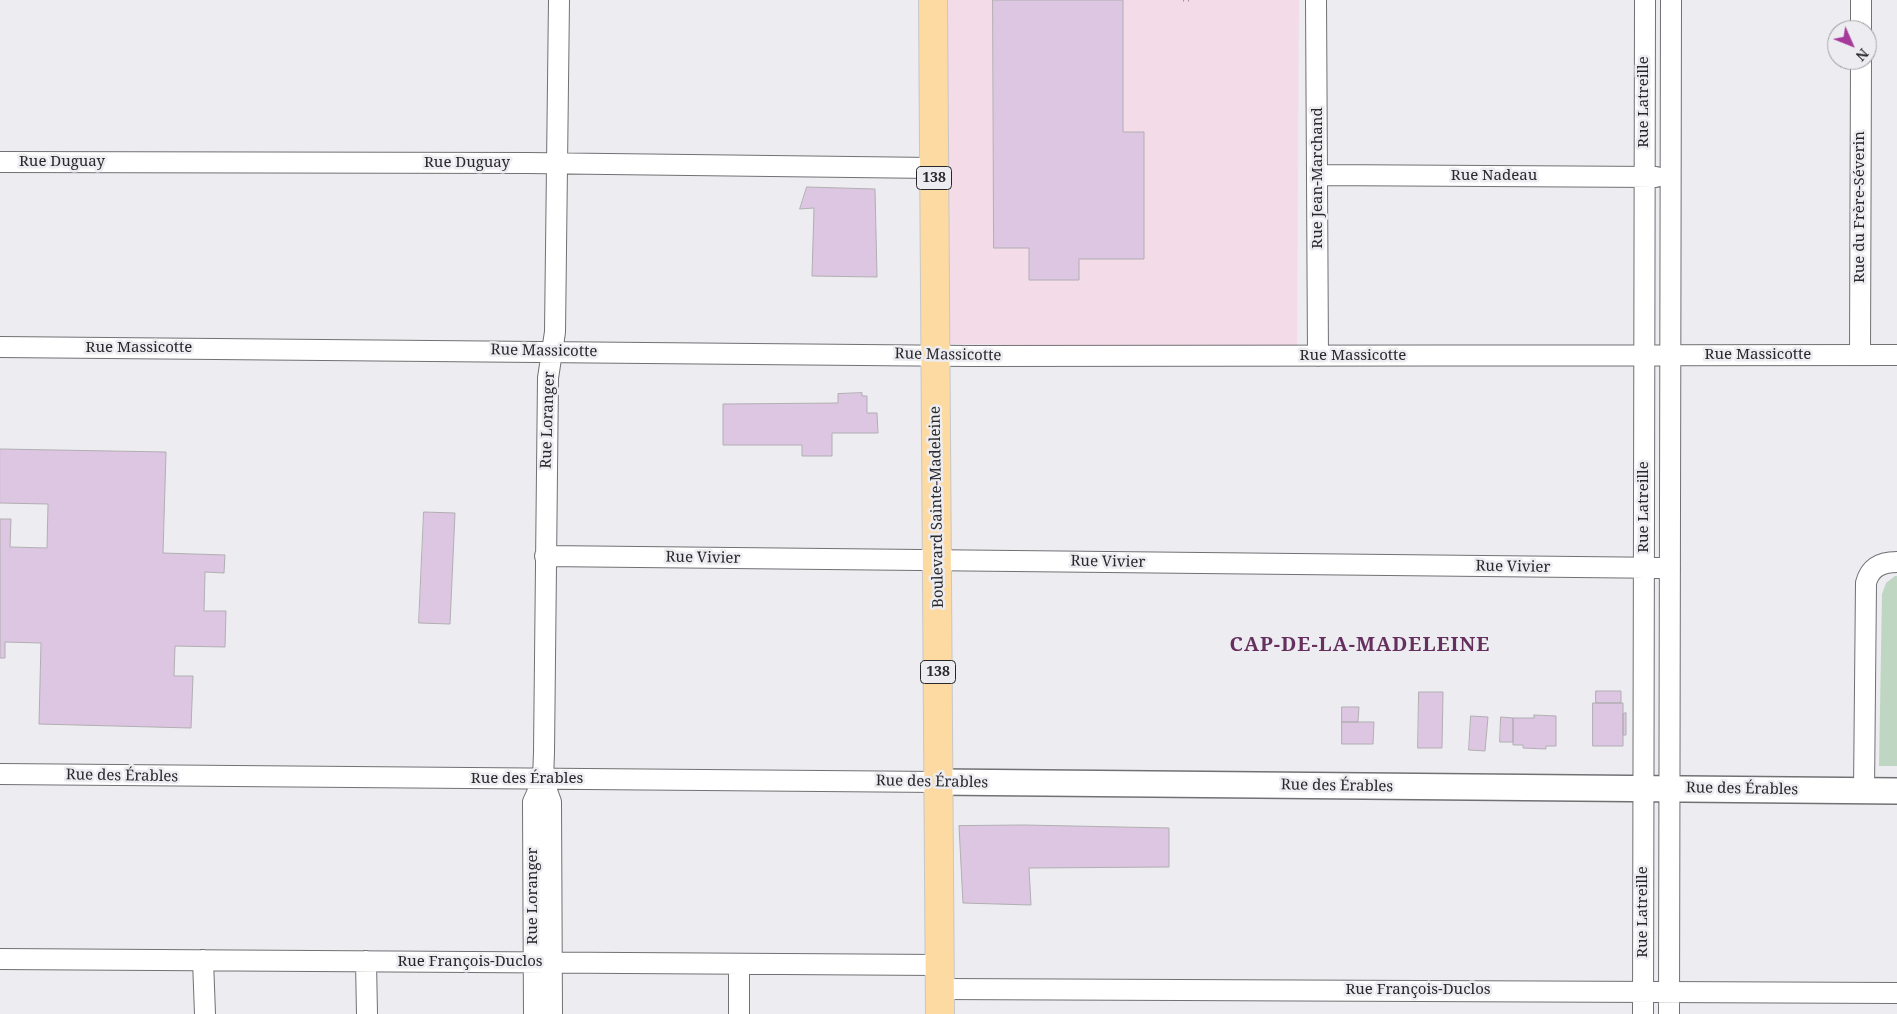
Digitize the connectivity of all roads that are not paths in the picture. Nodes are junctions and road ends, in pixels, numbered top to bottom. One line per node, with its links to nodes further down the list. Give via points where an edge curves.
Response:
1 (559, 0): 10 (street, Rue Loranger)
2 (933, 0): 11 (main road, Boulevard Sainte-Madeleine / 138)
3 (1316, 0): 12 (street, Rue Jean-Marchand)
4 (1644, 0): 13 (street, Rue Latreille)
5 (1671, 0): 14 (street, Rue Latreille)
6 (1861, 0): 7 (street)
7 (1861, 20)
8 (1861, 70): 18 (street, Rue du Frère-Séverin)
9 (0, 162): 10 (street, Rue Duguay)
10 (558, 164): 11 (street, Rue Duguay); 16 (street, Rue Loranger)
11 (934, 168): 17 (main road, Boulevard Sainte-Madeleine / 138)
12 (1318, 175): 13 (street, Rue Nadeau); 20 (street, Rue Jean-Marchand)
13 (1644, 177): 14 (street, Rue Nadeau); 21 (street, Rue Latreille)
14 (1671, 177): 22 (street, Rue Latreille)
15 (0, 347): 16 (street, Rue Massicotte)
16 (552, 351): 17 (street, Rue Massicotte); 23 (street, Rue Loranger, via 548,378)
17 (935, 355): 20 (street, Rue Massicotte); 24 (main road, Boulevard Sainte-Madeleine / 138)
18 (1860, 355): 19 (street, Rue Massicotte); 22 (street, Rue Massicotte)
19 (1897, 355)
20 (1318, 356): 21 (street, Rue Massicotte)
21 (1644, 356): 22 (street, Rue Massicotte); 26 (street, Rue Latreille)
22 (1671, 356): 27 (street, Rue Latreille)
23 (546, 556): 24 (street, Rue Vivier); 29 (street, Rue Loranger)
24 (938, 561): 26 (street, Rue Vivier); 30 (main road, Boulevard Sainte-Madeleine / 138)
25 (1897, 562): 33 (street, via 1874,568 1866,583)
26 (1643, 568): 27 (street, Rue Vivier); 32 (street, Rue Latreille)
27 (1670, 568): 31 (street, Rue Latreille)
28 (0, 774): 29 (street, Rue des Érables)
29 (543, 780): 30 (street, Rue des Érables); 38 (street, Rue Loranger, via 552,802)
30 (938, 782): 32 (street, Rue des Érables); 40 (main road, Boulevard Sainte-Madeleine / 138)
31 (1670, 788): 32 (street, Rue des Érables); 33 (street, Rue des Érables); 42 (street, Rue Latreille)
32 (1643, 789): 41 (street, Rue Latreille)
33 (1864, 790): 34 (street, Rue des Érables)
34 (1897, 791)
35 (0, 959): 36 (street, Rue François-Duclos)
36 (203, 960): 37 (street, Rue François-Duclos); 44 (street)
37 (366, 961): 38 (street, Rue François-Duclos); 45 (street)
38 (543, 962): 39 (street, Rue François-Duclos); 46 (street, Rue Loranger); 47 (street, Rue Loranger)
39 (739, 965): 40 (street, Rue François-Duclos); 48 (street)
40 (940, 989): 41 (street, Rue François-Duclos)
41 (1643, 992): 42 (street, Rue François-Duclos); 49 (street, Rue Latreille)
42 (1670, 992): 43 (street, Rue François-Duclos); 50 (street, Rue Latreille)
43 (1897, 993)
44 (205, 1014)
45 (367, 1014)
46 (534, 1014)
47 (552, 1014)
48 (739, 1014)
49 (1642, 1014)
50 (1670, 1014)

